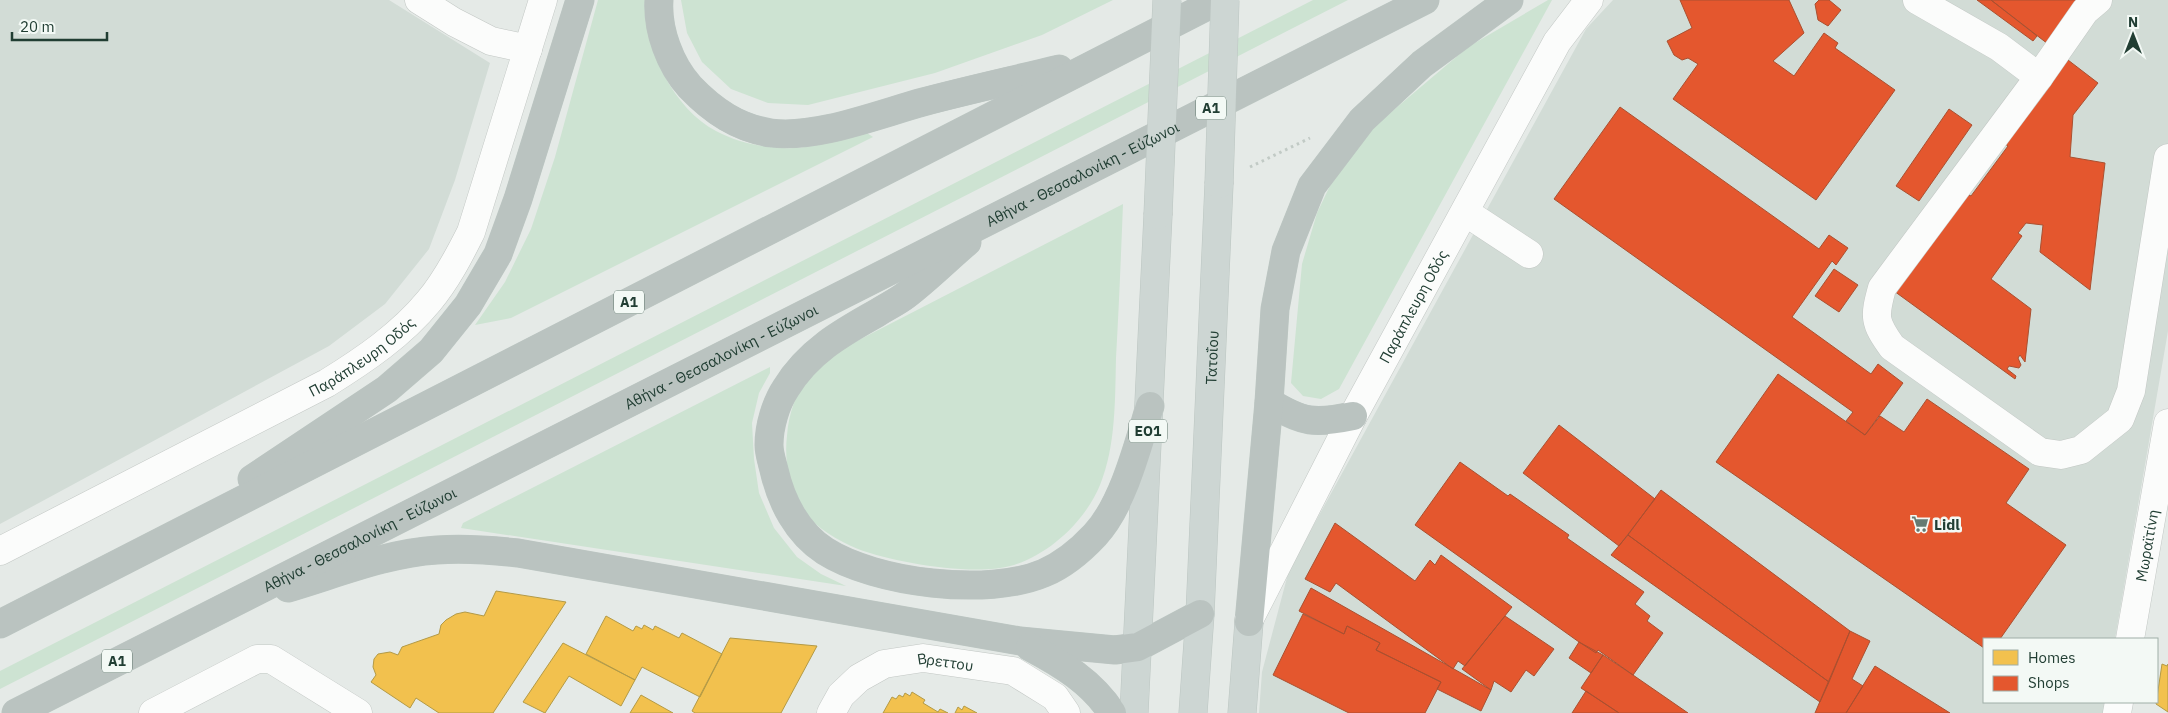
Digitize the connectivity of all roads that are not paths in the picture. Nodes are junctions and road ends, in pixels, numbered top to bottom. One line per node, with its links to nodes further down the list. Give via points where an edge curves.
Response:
1 (419, 0): 15 (street, via 491,41)
2 (543, 0): 15 (street, Παράπλευρη Οδός)
3 (580, 0): 26 (highway, via 498,254 468,305 431,351 387,389)
4 (659, 0): 16 (highway, via 666,46 685,82 714,110 732,121 771,132 792,134 833,127)
5 (1167, 0): 23 (main road, ΕΟ1, bridge)
6 (1219, 0): 16 (highway, Α1)
7 (1225, 0): 29 (main road, Τατοΐου, bridge)
8 (1425, 0): 20 (highway, Αθήνα - Θεσσαλονίκη - Εύζωνοι / Α1)
9 (1509, 0): 22 (highway, via 1415,70 1362,120 1312,186 1286,251 1275,309)
10 (1590, 0): 19 (street, Παράπλευρη Οδός, via 1558,42)
11 (1917, 0): 14 (street)
12 (1956, 0): 14 (street)
13 (2098, 0): 17 (street, via 2085,12)
14 (1999, 47): 17 (street)
15 (528, 49): 27 (street, Παράπλευρη Οδός, via 471,232 429,301 404,327 327,383)
16 (1104, 58): 26 (highway, Α1)
17 (2040, 77): 18 (street, via 1882,288 1875,313 1880,331 1892,347 2040,452 2061,455 2081,450 2120,419 2131,391)
18 (2168, 158)
19 (1466, 212): 21 (street); 24 (street, Παράπλευρη Οδός)
20 (996, 216): 23 (highway, via 905,296 821,346 785,389 774,416 769,446 778,488 796,524 824,550 854,565 892,576 975,586 1011,583 1044,573 1069,559 1096,534 1119,496); 28 (highway, Αθήνα - Θεσσαλονίκη - Εύζωνοι / Α1)
21 (1529, 254)
22 (1270, 402): 24 (highway, via 1304,420 1328,421); 30 (highway)
23 (1150, 406): 34 (main road, ΕΟ1)
24 (1353, 416): 30 (street, Παράπλευρη Οδός)
25 (2167, 437): 32 (street, Μωραϊτίνη)
26 (154, 546): 31 (highway, Α1)
27 (0, 551)
28 (218, 610): 33 (highway, via 392,557 436,550 480,549 537,556); 35 (highway, Αθήνα - Θεσσαλονίκη - Εύζωνοι / Α1)
29 (1200, 614): 34 (highway); 42 (main road, Τατοΐου)
30 (1249, 622): 43 (main road)
31 (0, 624)
32 (2130, 638)
33 (1020, 641): 34 (highway, via 1115,650); 40 (highway, via 1066,666 1093,689)
34 (1138, 647): 41 (main road, ΕΟ1)
35 (16, 713)
36 (152, 713): 37 (street, via 257,659 271,659)
37 (358, 713)
38 (831, 713): 39 (street, Βρεττου, via 840,695 859,678 884,664 923,658 1012,672 1055,697)
39 (1066, 713)
40 (1112, 713)
41 (1134, 713)
42 (1192, 713)
43 (1242, 713)

